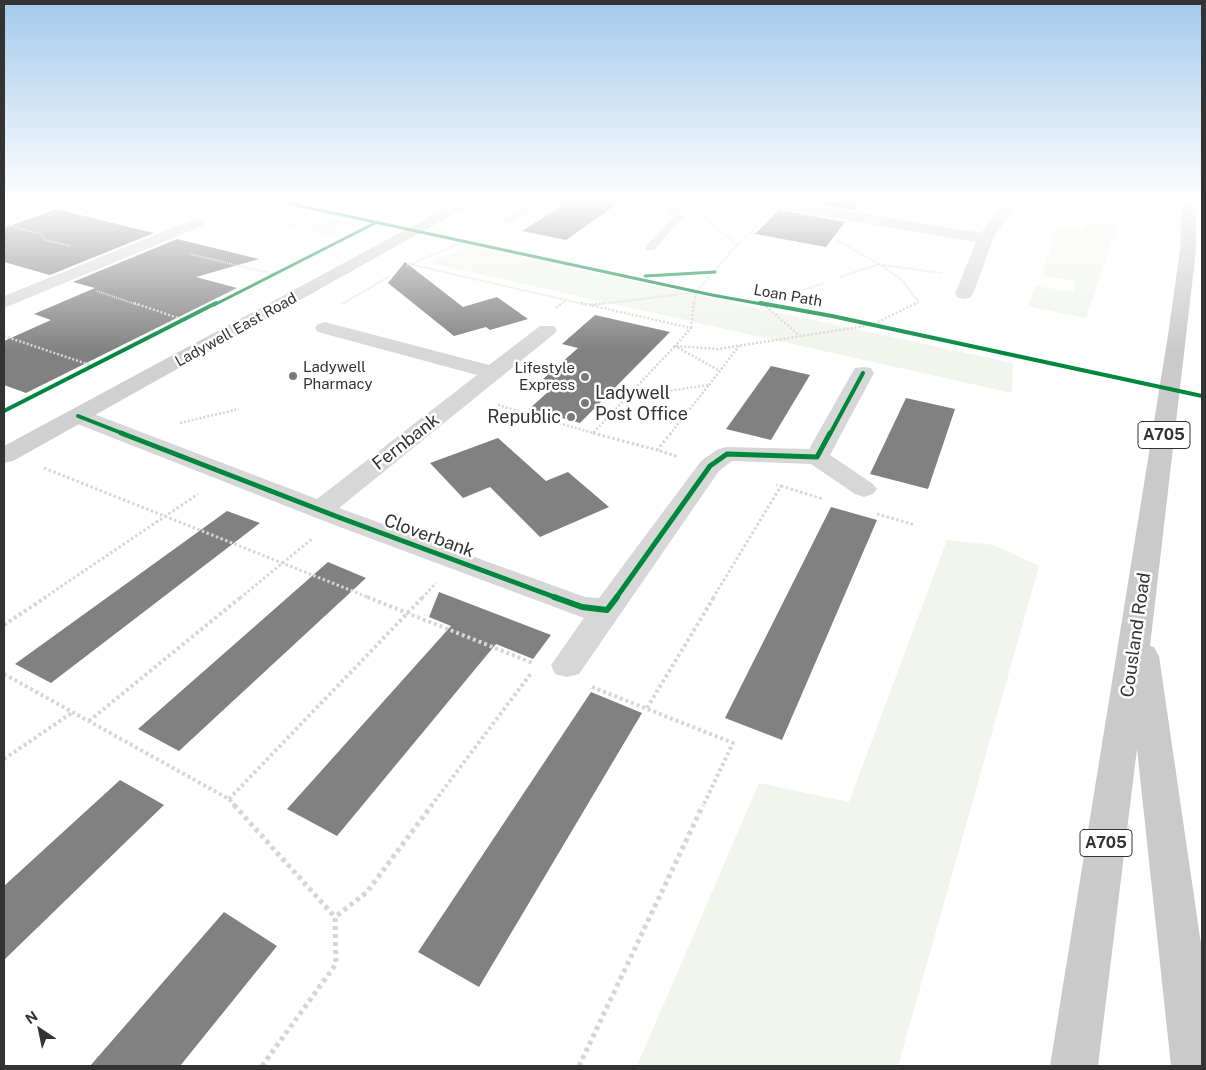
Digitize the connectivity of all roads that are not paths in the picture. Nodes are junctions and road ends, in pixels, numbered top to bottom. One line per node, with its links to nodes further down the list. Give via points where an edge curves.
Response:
1 (128, 252): 6 (street)
2 (377, 252): 11 (street, Ladywell East Road)
3 (981, 252): 5 (street)
4 (1188, 252): 17 (main road, Cousland Road / A705)
5 (964, 294)
6 (4, 303)
7 (325, 328): 9 (street)
8 (547, 330): 9 (street, Fernbank)
9 (493, 373): 15 (street, Fernbank)
10 (863, 373): 13 (street)
11 (78, 416): 12 (street, Ladywell East Road); 15 (street, Cloverbank)
12 (4, 456)
13 (817, 457): 14 (street); 16 (street, via 727,454 710,466)
14 (864, 489)
15 (329, 513): 16 (street, Cloverbank, via 582,607)
16 (607, 610): 18 (street)
17 (1138, 620): 19 (main road, Cousland Road / A705); 20 (main road)
18 (563, 671)
19 (1074, 1066)
20 (1195, 1066)

